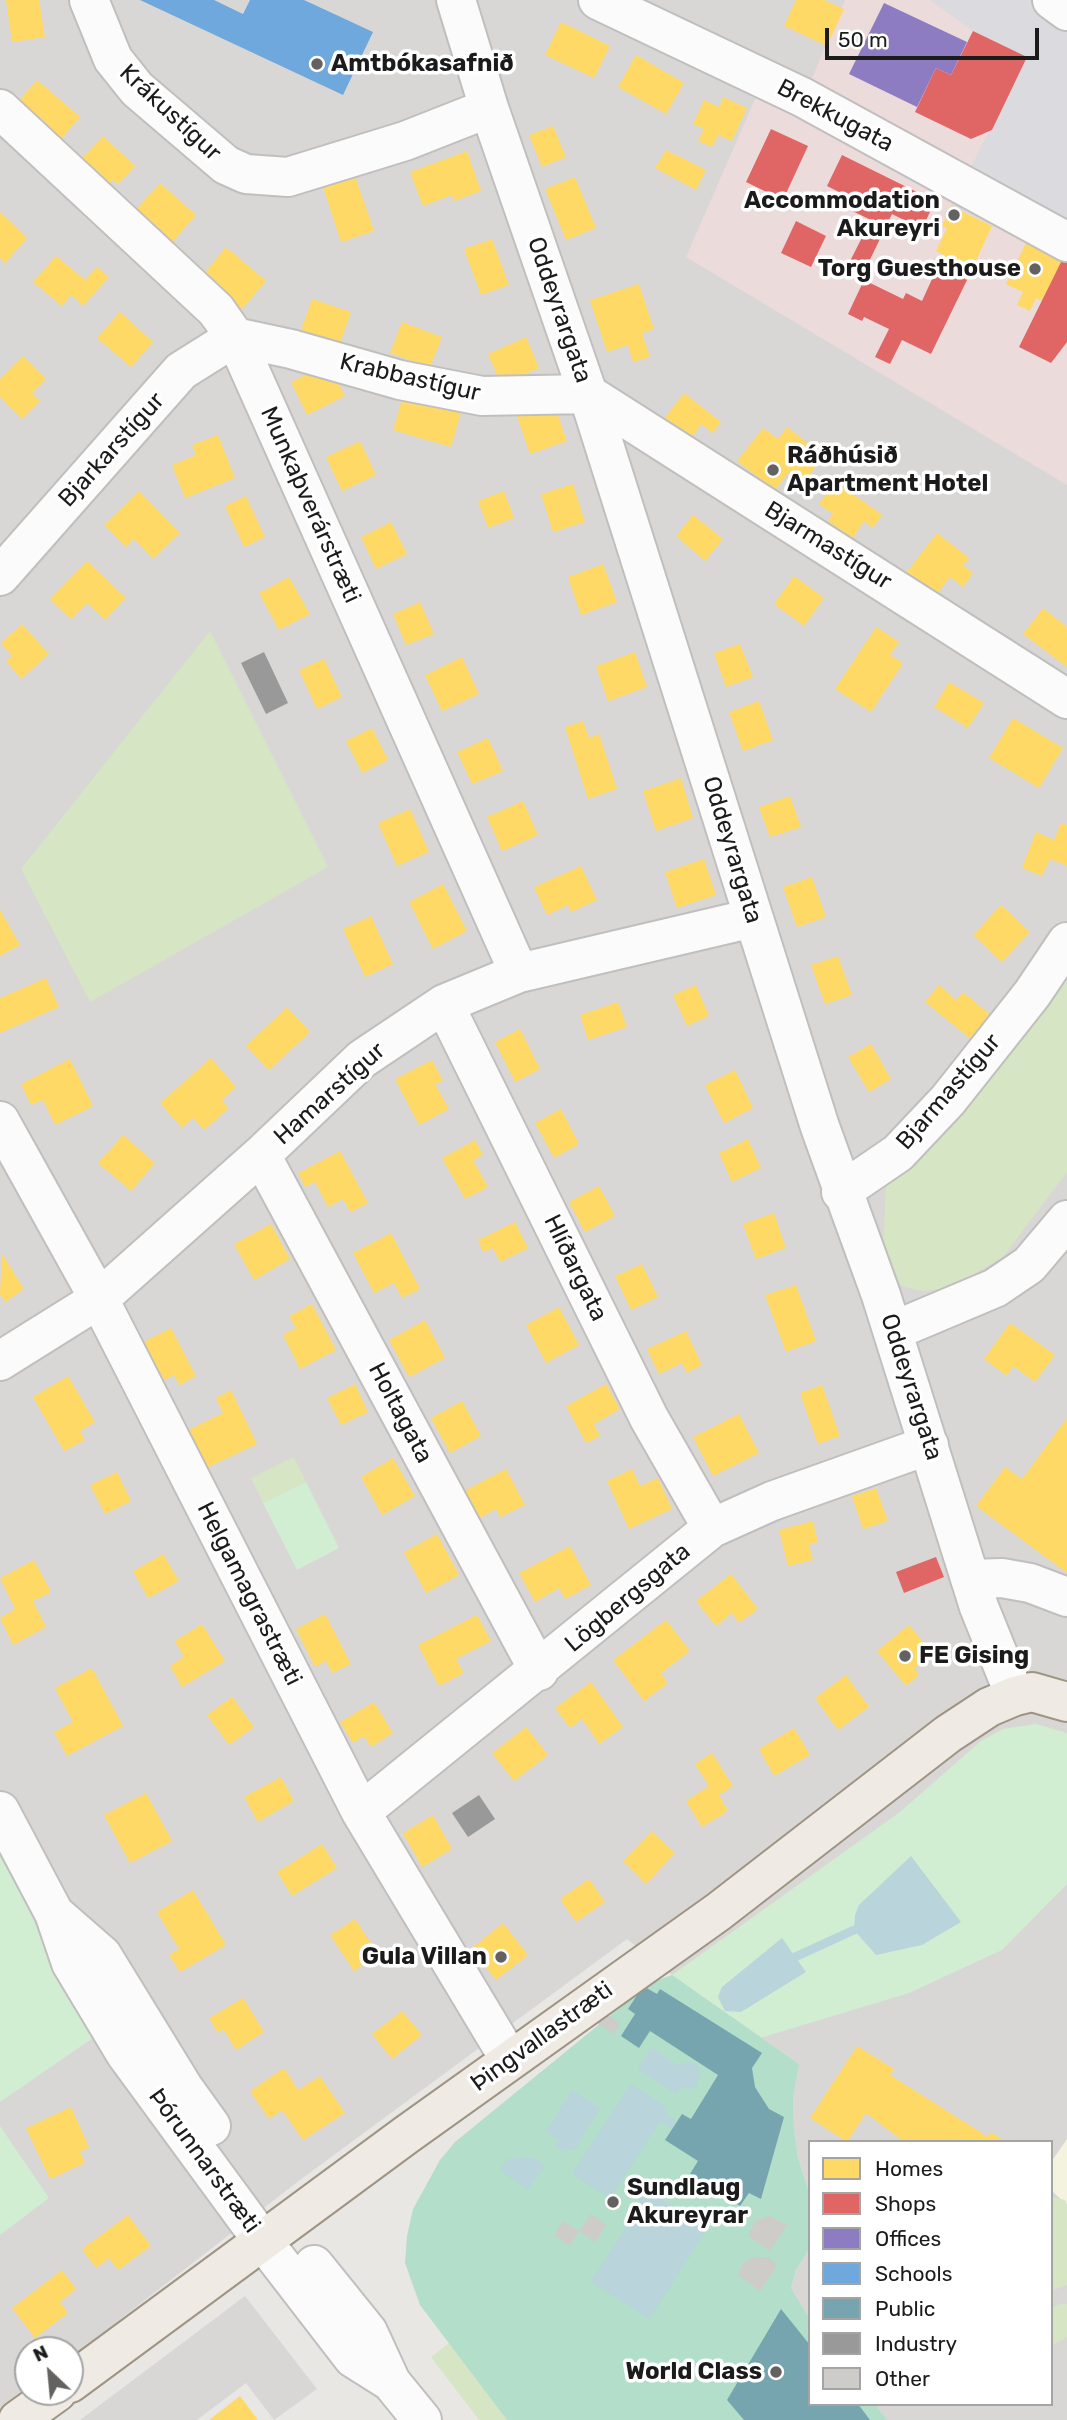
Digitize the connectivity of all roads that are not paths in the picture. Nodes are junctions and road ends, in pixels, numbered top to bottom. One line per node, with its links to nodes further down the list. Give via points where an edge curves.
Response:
1 (89, 0): 7 (street, Krákustígur, via 113,59 137,89 226,165 246,174 288,177 405,141)
2 (456, 0): 7 (street, Oddeyrargata)
3 (598, 0): 8 (street, Brekkugata, via 802,97)
4 (1052, 0): 5 (street)
5 (1067, 11)
6 (0, 108): 9 (street, Munkaþverárstræti, via 216,310)
7 (489, 108): 10 (street, Oddeyrargata)
8 (1067, 242)
9 (235, 337): 10 (street, Krabbastígur, via 482,396); 11 (street, Bjarkarstígur, via 181,371); 15 (street, Munkaþverárstræti)
10 (588, 394): 12 (street, Bjarmastígur); 13 (street, Oddeyrargata)
11 (0, 576)
12 (1067, 699)
13 (753, 918): 15 (street, Hamarstígur); 19 (street, Oddeyrargata)
14 (1067, 943): 19 (street, Bjarmastígur, via 948,1100 898,1153)
15 (519, 973): 16 (street, Hamarstígur)
16 (444, 1004): 18 (street, Hamarstígur, via 362,1059); 25 (street, Hlíðargata, via 649,1418)
17 (0, 1121): 21 (street, Helgamagrastræti)
18 (261, 1155): 21 (street, Hamarstígur); 28 (street, Holtagata)
19 (841, 1192): 22 (street, Oddeyrargata)
20 (1067, 1220): 22 (street, via 1029,1265 995,1288)
21 (99, 1299): 23 (street, Hamarstígur); 32 (street, Helgamagrastræti)
22 (893, 1331): 24 (street, Oddeyrargata)
23 (0, 1361)
24 (929, 1445): 25 (street, Lögbergsgata, via 772,1501); 26 (street, Oddeyrargata)
25 (712, 1528): 28 (street, Lögbergsgata)
26 (970, 1580): 27 (street, via 1011,1580); 29 (street, Oddeyrargata)
27 (1067, 1597)
28 (539, 1671): 32 (street, Lögbergsgata)
29 (1015, 1696): 30 (main road, via 1032,1692); 33 (main road, Þingvallastræti, via 948,1734 718,1912)
30 (1067, 1702)
31 (0, 1811): 34 (street, Þórunnarstræti, via 54,1913 102,1955)
32 (361, 1812): 33 (street, Helgamagrastræti)
33 (510, 2060): 34 (main road, Þingvallastræti)
34 (272, 2233): 35 (main road, Þingvallastræti); 38 (street, Þórunnarstræti, via 368,2332 391,2382)
35 (84, 2373)
36 (38, 2406): 37 (main road)
37 (18, 2420)
38 (422, 2420)

